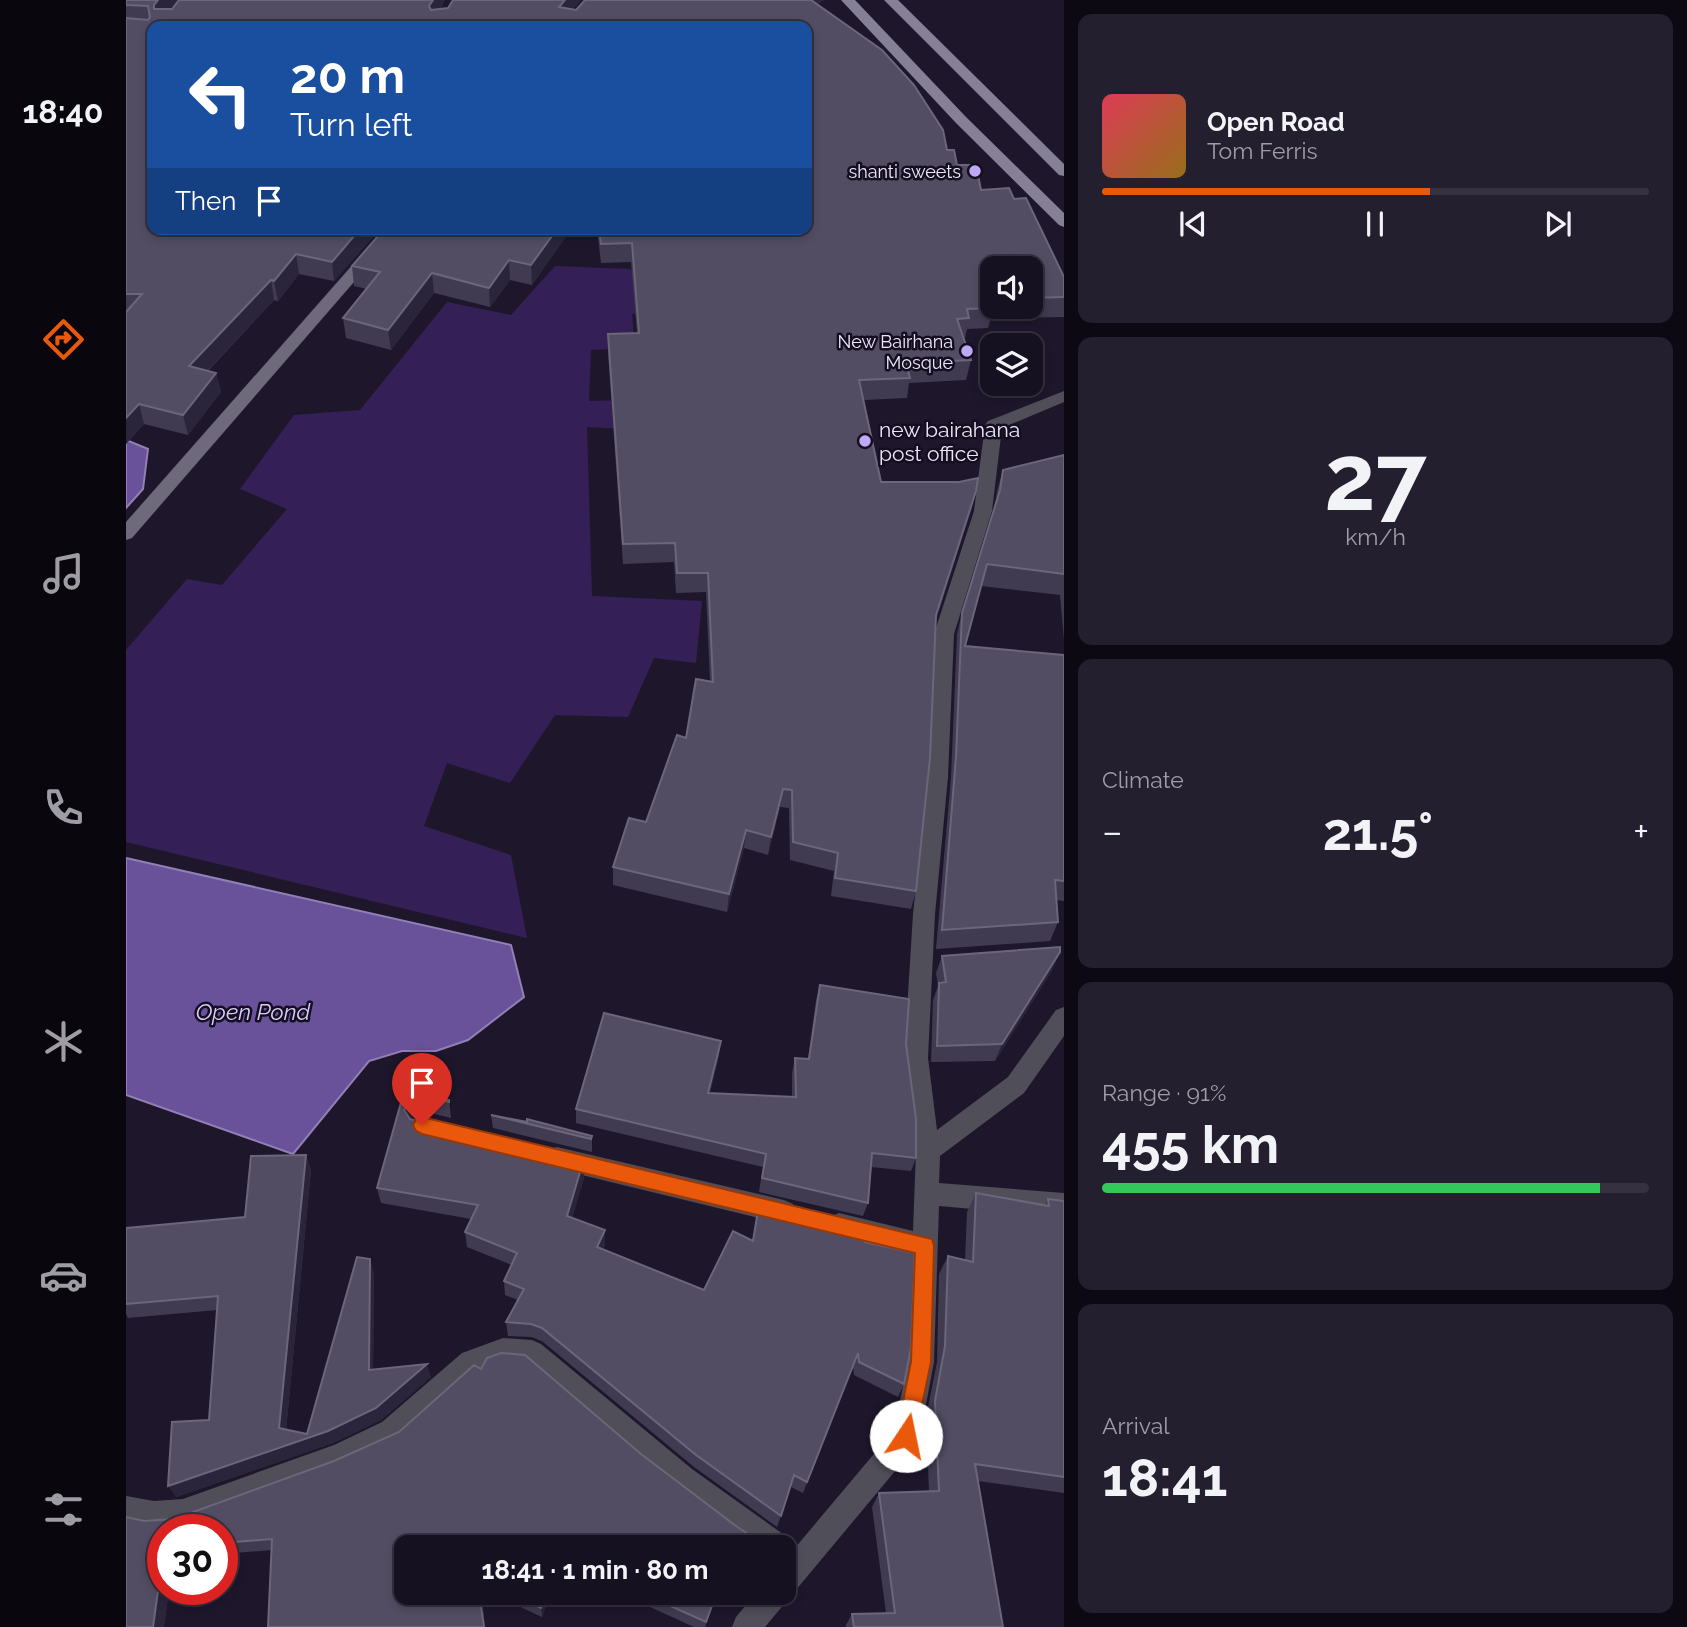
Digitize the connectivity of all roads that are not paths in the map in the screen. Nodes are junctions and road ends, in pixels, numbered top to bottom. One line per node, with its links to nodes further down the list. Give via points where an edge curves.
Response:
1 (848, 0): 4 (main road)
2 (891, 0): 3 (main road)
3 (1064, 172)
4 (1064, 222)
5 (388, 235): 7 (street)
6 (1064, 396): 9 (street, via 994,425 983,511 944,634 939,776)
7 (126, 534)
8 (947, 960): 9 (street)
9 (921, 962): 12 (street, via 916,1058)
10 (1064, 1017): 12 (street, via 1016,1085)
11 (531, 1151): 15 (street)
12 (928, 1151): 13 (street)
13 (926, 1193): 14 (street); 15 (street)
14 (1064, 1205)
15 (925, 1246): 18 (street, via 921,1362 906,1436)
16 (126, 1510): 17 (street, via 154,1515 183,1513 338,1457 391,1432 471,1362 503,1351 532,1353 670,1469)
17 (759, 1535)
18 (796, 1559)
19 (765, 1605): 20 (street)
20 (746, 1627)

